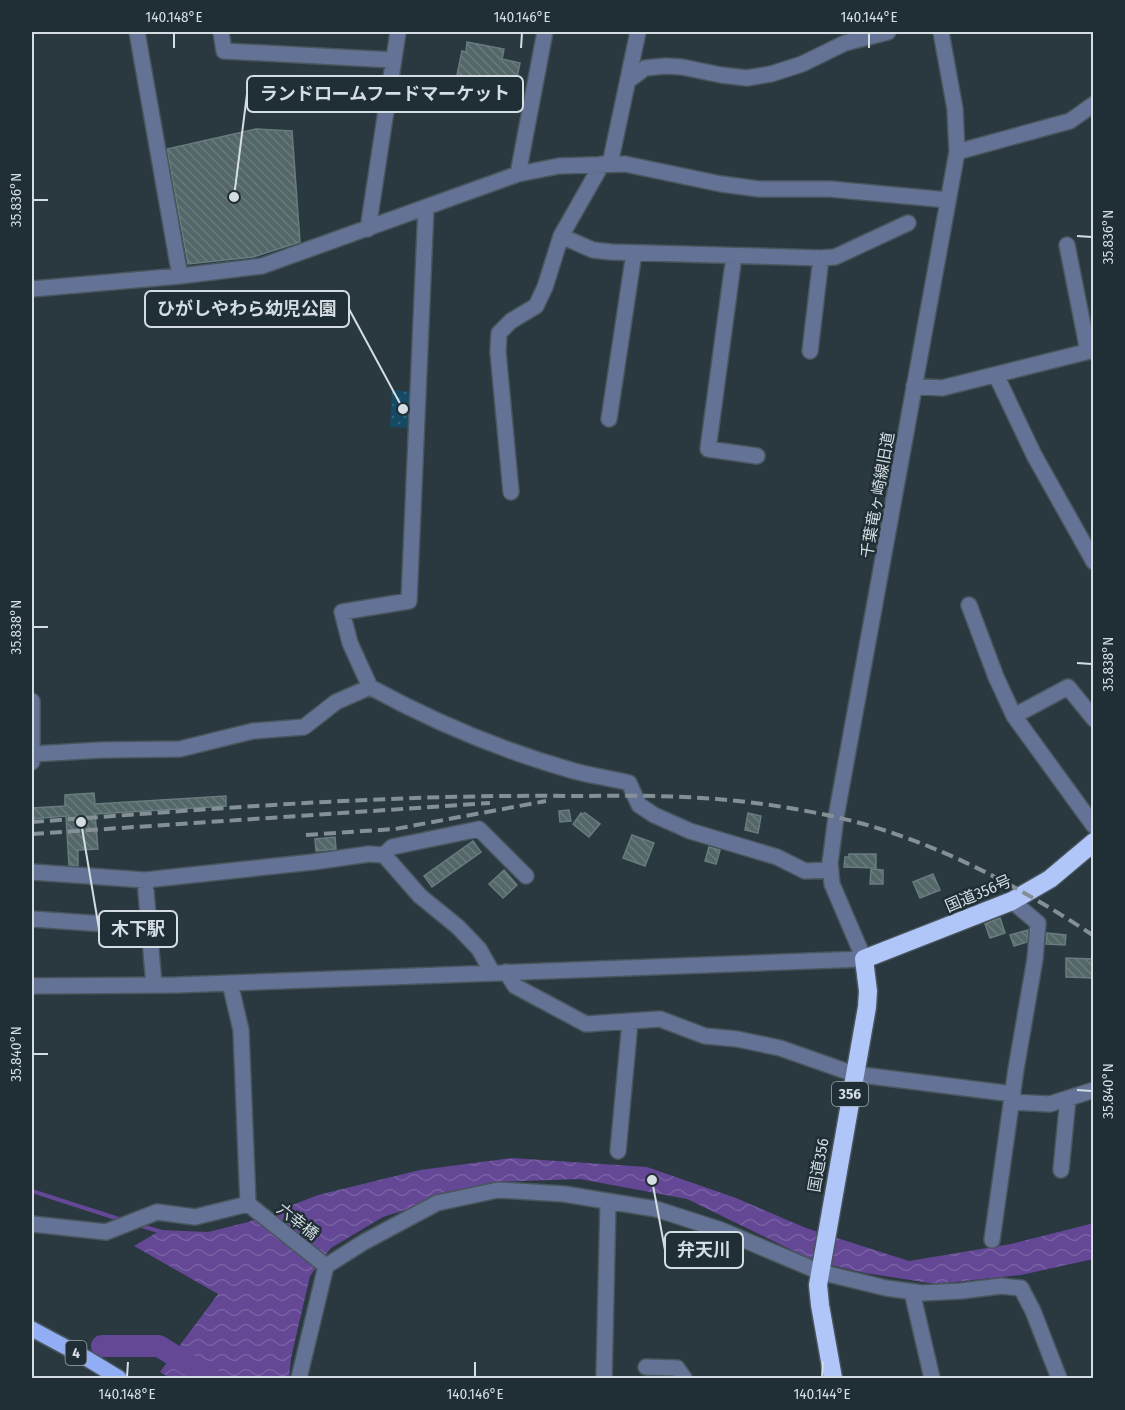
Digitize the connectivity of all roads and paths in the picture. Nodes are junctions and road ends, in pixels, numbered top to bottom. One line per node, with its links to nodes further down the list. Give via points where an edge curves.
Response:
1 (137, 32): 24 (street)
2 (221, 32): 9 (street, via 224,51)
3 (398, 32): 9 (street)
4 (545, 32): 14 (street)
5 (638, 32): 10 (street)
6 (888, 32): 8 (street)
7 (941, 32): 12 (street, 千葉竜ヶ崎線旧道, via 955,109)
8 (846, 37): 10 (street, via 802,64 771,74 747,78 666,66 645,68)
9 (393, 60): 18 (street)
10 (629, 80): 13 (street)
11 (1094, 104): 12 (street, via 1070,121)
12 (957, 152): 15 (street, 千葉竜ヶ崎線旧道)
13 (606, 164): 14 (street, via 559,166); 15 (street, via 625,164 759,189 830,189); 19 (street)
14 (518, 174): 16 (street)
15 (948, 200): 29 (street, 千葉竜ヶ崎線旧道)
16 (426, 207): 18 (street); 35 (street, via 409,601 342,612)
17 (908, 223): 23 (street, via 835,257)
18 (368, 229): 24 (street, via 262,266)
19 (561, 236): 21 (street, via 593,250); 32 (street, via 536,306 499,333)
20 (1067, 245): 26 (street)
21 (634, 253): 22 (street); 30 (street)
22 (734, 256): 23 (street); 31 (street, via 708,449)
23 (821, 258): 27 (street)
24 (180, 276): 25 (street)
25 (32, 289)
26 (1091, 350): 28 (street)
27 (810, 351)
28 (996, 375): 29 (street, via 942,388); 33 (street, via 1034,455)
29 (914, 386): 44 (street, 千葉竜ヶ崎線旧道, via 836,817)
30 (609, 419)
31 (757, 456)
32 (511, 492)
33 (1094, 562)
34 (969, 605): 37 (street)
35 (369, 687): 40 (street, via 336,702 304,727 253,730 180,749 102,750); 44 (street, via 502,748 577,772 628,783 639,805 690,831 777,857 805,871)
36 (32, 701): 39 (street)
37 (1014, 716): 38 (street, via 1068,687); 41 (street)
38 (1094, 719)
39 (32, 729): 40 (street)
40 (32, 758)
41 (1094, 826)
42 (1094, 842): 48 (highway, 国道356号, via 1050,879)
43 (384, 855): 46 (street, via 392,847 478,829); 47 (street); 52 (street, via 420,896 458,927)
44 (830, 870): 51 (street, 千葉竜ヶ崎線旧道)
45 (32, 872): 47 (street)
46 (526, 876)
47 (145, 880): 50 (street)
48 (1012, 901): 51 (highway, 国道356号); 59 (street, via 1038,923)
49 (32, 920): 50 (street)
50 (149, 927): 54 (street)
51 (864, 959): 52 (street); 57 (highway, 国道356 / 356, via 867,1007)
52 (499, 972): 53 (street); 56 (street, via 515,986 586,1024)
53 (230, 983): 54 (street); 64 (street, via 241,1030)
54 (154, 985): 55 (street)
55 (32, 986)
56 (630, 1022): 57 (street, via 660,1019 705,1036 780,1048); 61 (street)
57 (854, 1074): 59 (street); 68 (highway, 国道356 / 356)
58 (1094, 1090): 60 (street)
59 (1012, 1098): 60 (street, via 1050,1104); 66 (street)
60 (1068, 1098): 62 (street)
61 (618, 1151)
62 (1061, 1170)
63 (608, 1202): 67 (street, via 564,1194 498,1190 437,1203); 68 (street, via 656,1209); 74 (street)
64 (248, 1204): 65 (street, via 195,1217 157,1212 106,1232); 67 (street, 六幸橋)
65 (32, 1224)
66 (992, 1240)
67 (327, 1266): 73 (street)
68 (821, 1269): 69 (street); 76 (highway, 国道356 / 356, via 818,1295)
69 (912, 1292): 77 (street); 78 (street, via 1021,1288)
70 (32, 1329): 72 (main road, 4)
71 (646, 1367): 75 (street, via 677,1368)
72 (119, 1378)
73 (299, 1378)
74 (604, 1378)
75 (684, 1378)
76 (833, 1378)
77 (932, 1378)
78 (1059, 1378)

